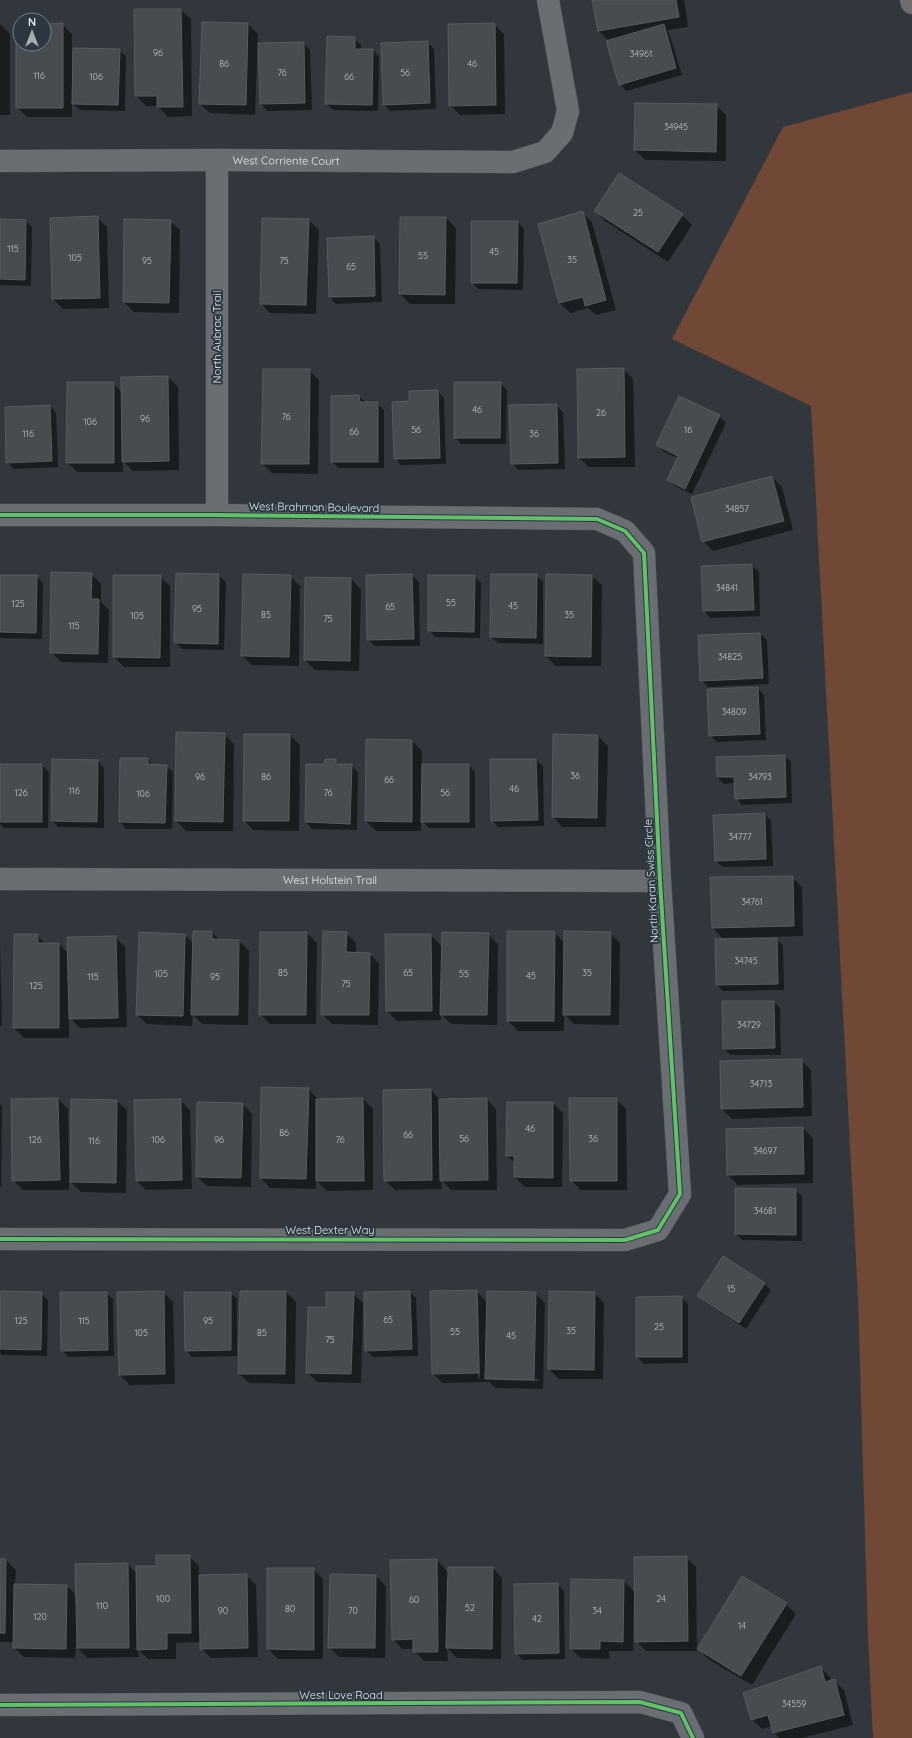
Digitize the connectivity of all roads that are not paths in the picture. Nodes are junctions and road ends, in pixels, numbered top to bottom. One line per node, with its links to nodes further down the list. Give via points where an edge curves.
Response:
1 (548, 0): 4 (street, West Corriente Court, via 568,111 562,133 545,152 513,162)
2 (911, 0): 3 (main road)
3 (912, 3)
4 (217, 160): 5 (street, West Corriente Court); 7 (street, North Aubrac Trail)
5 (0, 161)
6 (0, 515): 7 (street, West Brahman Boulevard)
7 (217, 515): 8 (street, West Brahman Boulevard, via 597,519)
8 (625, 531): 10 (street, North Karan Swiss Circle, via 644,553)
9 (0, 879): 10 (street, West Holstein Trail)
10 (660, 881): 11 (street, North Karan Swiss Circle, via 680,1194)
11 (658, 1230): 12 (street, West Dexter Way, via 625,1240)
12 (0, 1238)
13 (0, 1705): 14 (street, West Love Road, via 640,1702 681,1713)
14 (693, 1738)

